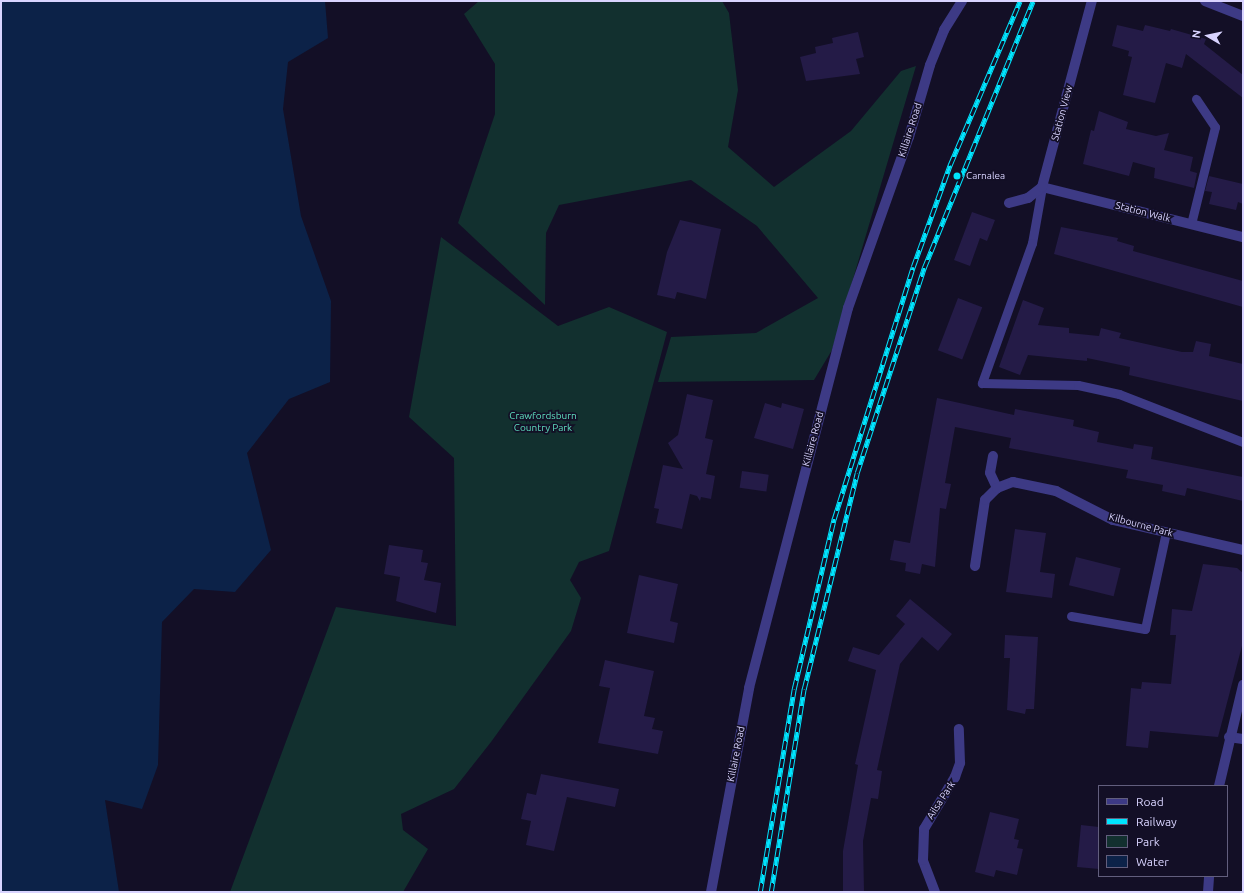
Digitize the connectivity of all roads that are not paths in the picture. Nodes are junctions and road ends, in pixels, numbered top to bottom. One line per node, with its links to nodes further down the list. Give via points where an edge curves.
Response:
1 (962, 1): 23 (street, Killaire Road, via 944,30 930,65 909,137 848,308 749,688)
2 (1092, 1): 6 (street, Station View)
3 (1205, 1): 4 (street)
4 (1243, 16)
5 (1196, 99): 8 (lane, via 1215,127)
6 (1042, 187): 7 (street, via 1028,198); 8 (street, Station Walk); 10 (lane, via 1032,243 982,383 1078,385 1106,391 1160,408)
7 (1009, 203)
8 (1191, 224): 9 (street, Station Walk)
9 (1243, 237)
10 (1243, 442)
11 (993, 456): 12 (street, via 990,473)
12 (997, 488): 13 (street, Kilbourne Park, via 1013,482 1031,484 1056,491 1113,520); 15 (street, via 986,500)
13 (1166, 532): 14 (street, Kilbourne Park); 16 (lane, via 1144,629)
14 (1243, 550)
15 (975, 566)
16 (1071, 616)
17 (1243, 685): 19 (street)
18 (959, 729): 24 (street, Ailsa Park, via 960,763 955,777 924,830 923,860)
19 (1229, 737): 20 (street); 21 (street)
20 (1243, 739)
21 (1219, 785)
22 (1209, 877): 25 (street)
23 (712, 892)
24 (935, 892)
25 (1208, 892)

